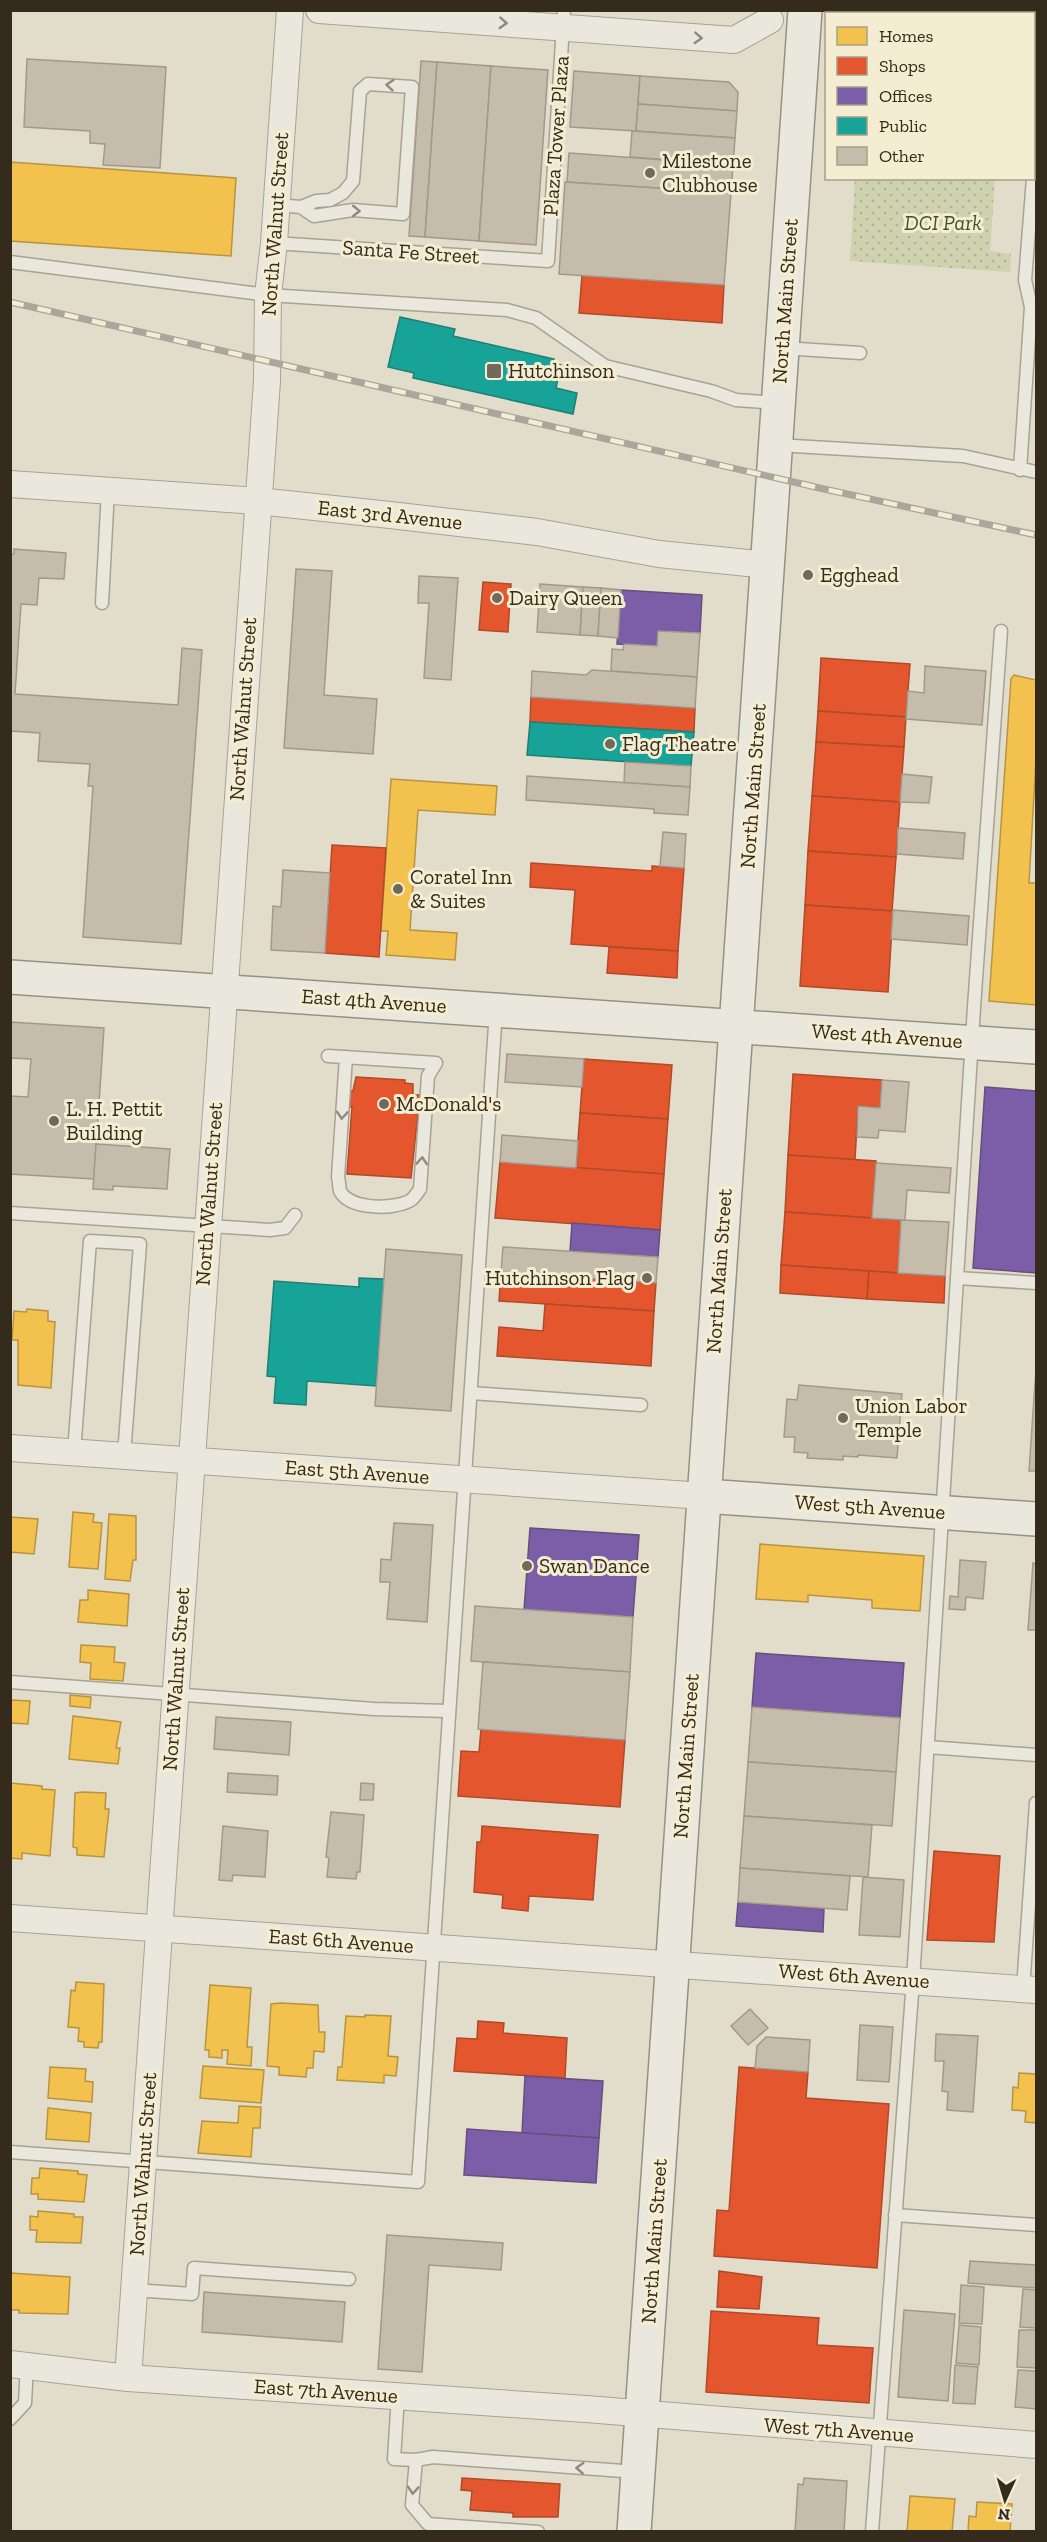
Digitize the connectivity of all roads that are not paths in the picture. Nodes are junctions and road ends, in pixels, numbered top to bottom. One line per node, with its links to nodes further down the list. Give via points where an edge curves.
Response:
1 (290, 10): 11 (street, North Walnut Street)
2 (319, 10): 7 (street, one-way to 7)
3 (1001, 10): 4 (main road)
4 (1024, 12)
5 (763, 15): 6 (street); 7 (street, one-way to 5, via 734,40)
6 (812, 18): 16 (main road, North Main Street)
7 (564, 19): 13 (lane, Plaza Tower Plaza)
8 (1036, 126): 9 (lane)
9 (1035, 146)
10 (1033, 180): 20 (lane, via 1025,280 1031,307)
11 (289, 206): 11 (lane, one-way to 11, via 314,216 353,210 403,214 412,87 368,84 360,91 352,181 343,193); 12 (street, North Walnut Street)
12 (274, 243): 13 (lane, Santa Fe Street); 15 (street, North Walnut Street)
13 (548, 261)
14 (10, 262): 15 (lane)
15 (268, 294): 18 (lane, via 507,310 536,318 605,366 736,400); 24 (street, North Walnut Street, via 267,381)
16 (782, 348): 17 (lane); 18 (main road, North Main Street)
17 (860, 353)
18 (778, 404): 19 (main road, North Main Street)
19 (775, 444): 20 (lane, via 963,456); 25 (main road, North Main Street)
20 (1020, 470): 21 (lane)
21 (1036, 472)
22 (10, 484): 23 (street, East 3rd Avenue)
23 (108, 490): 24 (street, East 3rd Avenue); 26 (lane)
24 (258, 501): 25 (street, East 3rd Avenue, via 537,532 659,554); 29 (street, North Walnut Street)
25 (768, 565): 31 (main road, North Main Street)
26 (102, 603)
27 (1001, 631): 32 (lane)
28 (10, 976): 29 (main road, East 4th Avenue)
29 (223, 991): 30 (main road, East 4th Avenue); 38 (street, North Walnut Street)
30 (496, 1009): 31 (main road, East 4th Avenue); 41 (lane)
31 (737, 1025): 32 (main road, West 4th Avenue); 48 (main road, North Main Street)
32 (972, 1042): 33 (main road, West 4th Avenue); 39 (lane)
33 (1036, 1047)
34 (328, 1056): 35 (lane)
35 (346, 1057): 35 (lane, one-way to 35, via 340,1191 352,1202 373,1205 397,1205 412,1200 420,1190 428,1076 436,1063)
36 (10, 1213): 38 (lane)
37 (295, 1215): 38 (lane, via 285,1227 270,1230)
38 (207, 1226): 46 (street, North Walnut Street)
39 (957, 1278): 40 (lane); 49 (lane)
40 (1036, 1283)
41 (471, 1393): 42 (lane); 47 (lane)
42 (641, 1405)
43 (10, 1448): 44 (street, East 5th Avenue)
44 (74, 1452): 45 (street, East 5th Avenue); 45 (lane, via 90,1241 140,1244)
45 (124, 1455): 46 (street, East 5th Avenue)
46 (191, 1460): 47 (street, East 5th Avenue); 52 (street, North Walnut Street)
47 (465, 1480): 48 (street, East 5th Avenue); 53 (lane)
48 (704, 1496): 49 (main road, West 5th Avenue); 60 (main road, North Main Street)
49 (943, 1512): 50 (main road, West 5th Avenue); 54 (lane)
50 (1036, 1519)
51 (10, 1682): 52 (lane)
52 (175, 1694): 53 (lane); 58 (street, North Walnut Street)
53 (449, 1711): 59 (lane)
54 (928, 1747): 55 (lane); 61 (lane)
55 (1036, 1755)
56 (1036, 1803): 62 (lane)
57 (10, 1918): 58 (street, East 6th Avenue)
58 (159, 1928): 59 (street, East 6th Avenue); 64 (street, North Walnut Street)
59 (434, 1947): 60 (street, East 6th Avenue); 64 (lane, via 418,2182)
60 (671, 1963): 61 (street, West 6th Avenue); 72 (main road, North Main Street)
61 (913, 1980): 62 (street, West 6th Avenue); 65 (lane)
62 (1030, 1989)
63 (10, 2152): 64 (lane)
64 (143, 2162): 68 (street, North Walnut Street)
65 (895, 2215): 66 (lane); 74 (lane)
66 (1036, 2225)
67 (349, 2279): 68 (lane, via 194,2268 192,2294)
68 (134, 2290): 70 (street, North Walnut Street)
69 (19, 2365): 70 (street, East 7th Avenue); 73 (lane, via 25,2403)
70 (128, 2378): 71 (street, East 7th Avenue)
71 (398, 2396): 72 (street, East 7th Avenue); 76 (lane, via 394,2458)
72 (642, 2414): 74 (street, West 7th Avenue); 77 (main road, North Main Street)
73 (10, 2419)
74 (879, 2433): 75 (street, West 7th Avenue); 80 (lane)
75 (1036, 2445)
76 (416, 2460): 77 (lane, one-way to 76, via 433,2457); 78 (lane, one-way to 78, via 412,2505 428,2523)
77 (638, 2472): 79 (main road, North Main Street)
78 (538, 2532)
79 (634, 2532)
80 (872, 2532)

